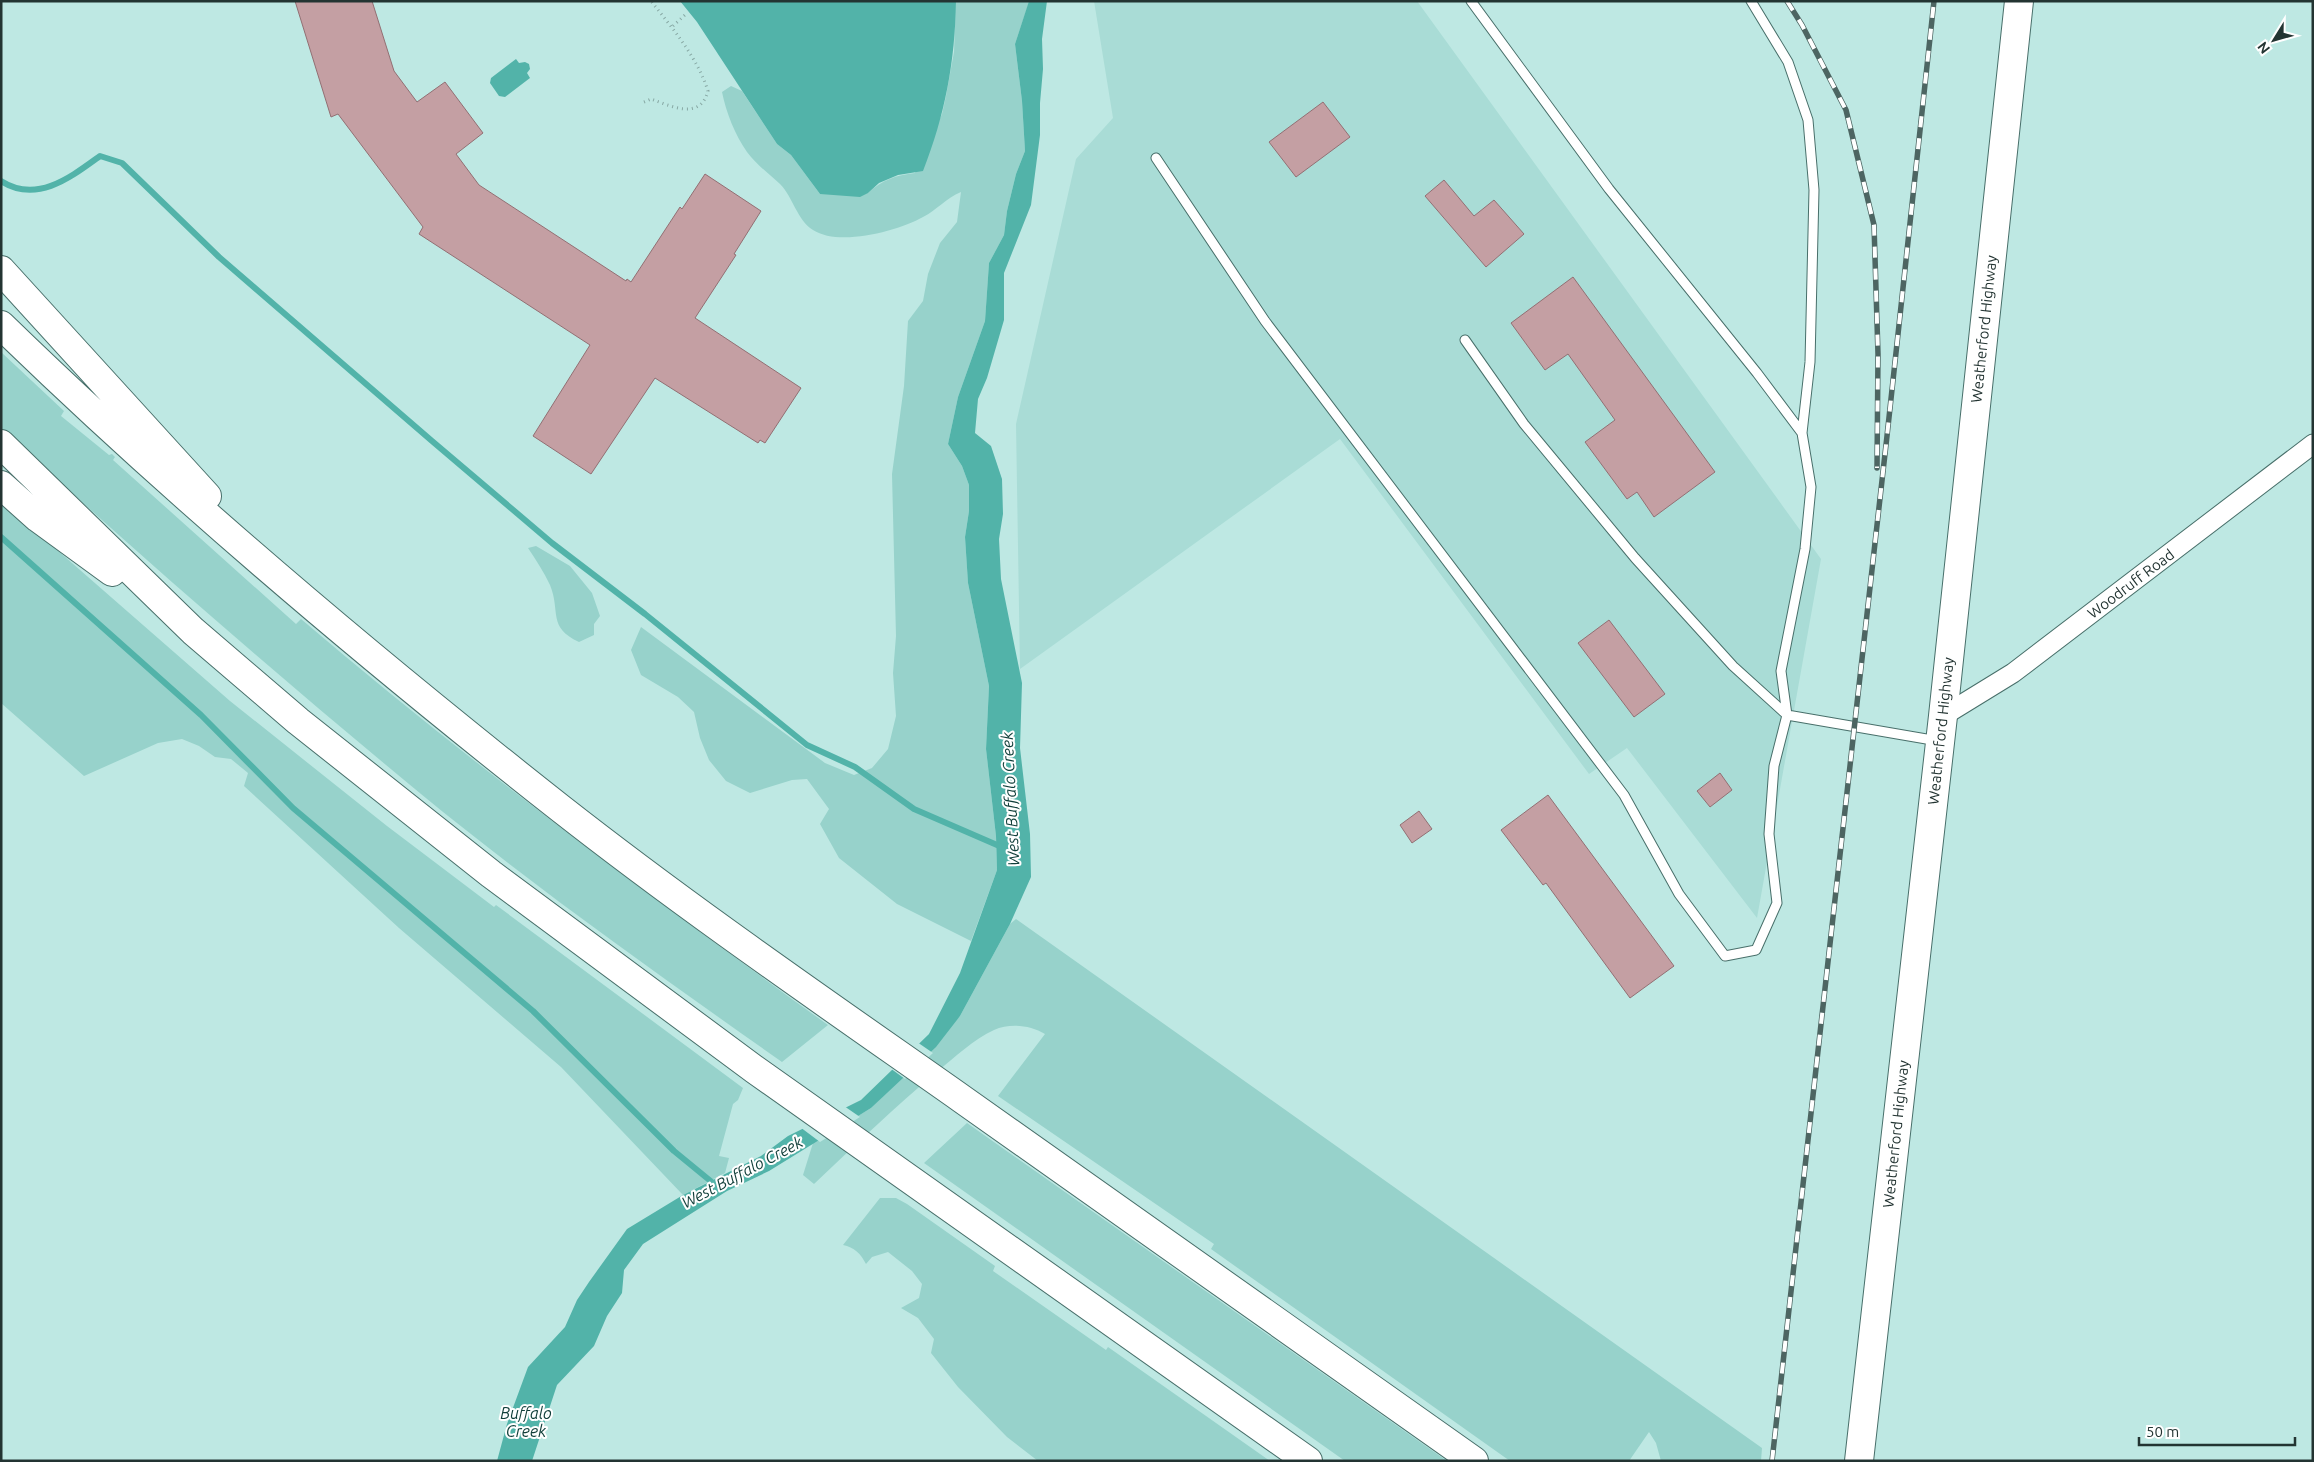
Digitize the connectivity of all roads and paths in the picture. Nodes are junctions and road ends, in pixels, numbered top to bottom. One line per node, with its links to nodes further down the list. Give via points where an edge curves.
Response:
1 (651, 1): 6 (path)
2 (1471, 1): 12 (lane, via 1609,189)
3 (1751, 1): 12 (lane, via 1788,62 1808,120 1814,190 1810,362)
4 (2019, 1): 19 (main road, Weatherford Highway)
5 (687, 12): 6 (path)
6 (673, 26): 7 (path, via 708,91 699,105 689,110 651,99)
7 (644, 102)
8 (1156, 158): 18 (lane, via 1265,321 1624,795 1679,894 1725,956 1756,950 1777,903 1769,834 1774,766)
9 (1, 270): 16 (main road)
10 (1, 325): 16 (main road, via 172,486)
11 (1465, 340): 18 (lane, via 1524,424 1635,558 1733,666)
12 (1802, 433): 18 (lane, via 1812,487 1781,671)
13 (1, 444): 17 (main road)
14 (2313, 444): 19 (street, Woodruff Road)
15 (1, 485): 17 (main road, via 38,518)
16 (293, 591): 21 (main road, via 563,810 688,904)
17 (193, 631): 20 (main road, via 298,720 491,874 754,1068)
18 (1787, 715): 19 (lane)
19 (1941, 729): 22 (main road, Weatherford Highway)
20 (1308, 1461)
21 (1474, 1461)
22 (1859, 1461)

